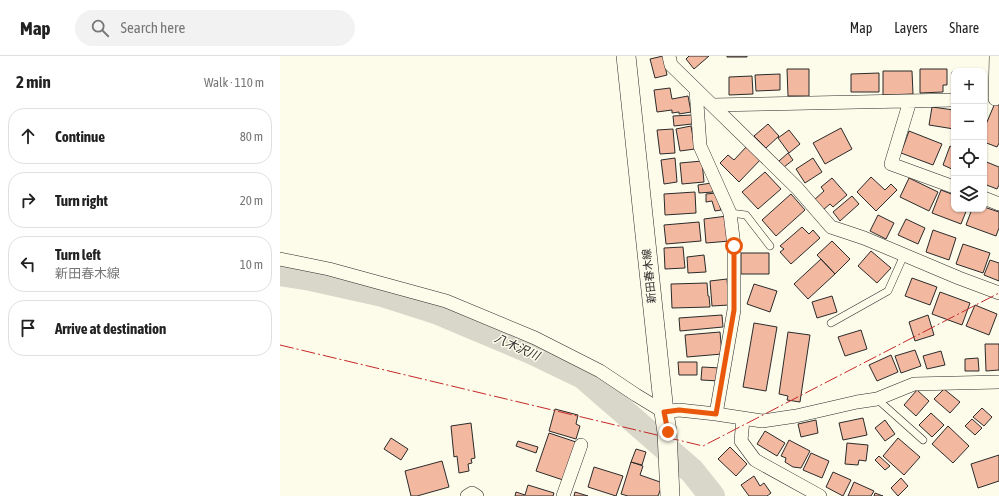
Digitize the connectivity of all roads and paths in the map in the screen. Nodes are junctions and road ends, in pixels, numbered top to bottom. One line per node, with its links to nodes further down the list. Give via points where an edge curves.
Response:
1 (626, 56): 20 (main road, 新田春木線)
2 (669, 56): 4 (street, via 671,65)
3 (996, 56): 6 (street)
4 (696, 90): 8 (street); 12 (street, via 700,146)
5 (951, 100): 7 (street)
6 (993, 100)
7 (910, 101): 8 (street); 9 (street, via 891,164)
8 (712, 105): 14 (street, via 797,188 831,227)
9 (951, 186)
10 (987, 199): 11 (street)
11 (999, 204)
12 (730, 213): 13 (lane, via 746,215); 21 (street, via 734,246 734,310)
13 (770, 246)
14 (904, 255): 16 (street); 17 (lane, via 888,292)
15 (280, 259): 20 (street, via 329,269 446,301 535,338 600,371)
16 (999, 293)
17 (831, 323)
18 (999, 382): 19 (street, via 914,384)
19 (877, 398): 22 (street, via 796,416 762,421); 23 (lane)
20 (664, 412): 21 (street, via 679,410); 28 (main road, 新田春木線, via 668,432)
21 (716, 414): 22 (street)
22 (743, 419): 29 (street, via 741,441 755,460)
23 (923, 440)
24 (581, 445): 27 (street)
25 (466, 496): 26 (street, via 472,493)
26 (476, 496)
27 (563, 496)
28 (670, 496)
29 (820, 496)

